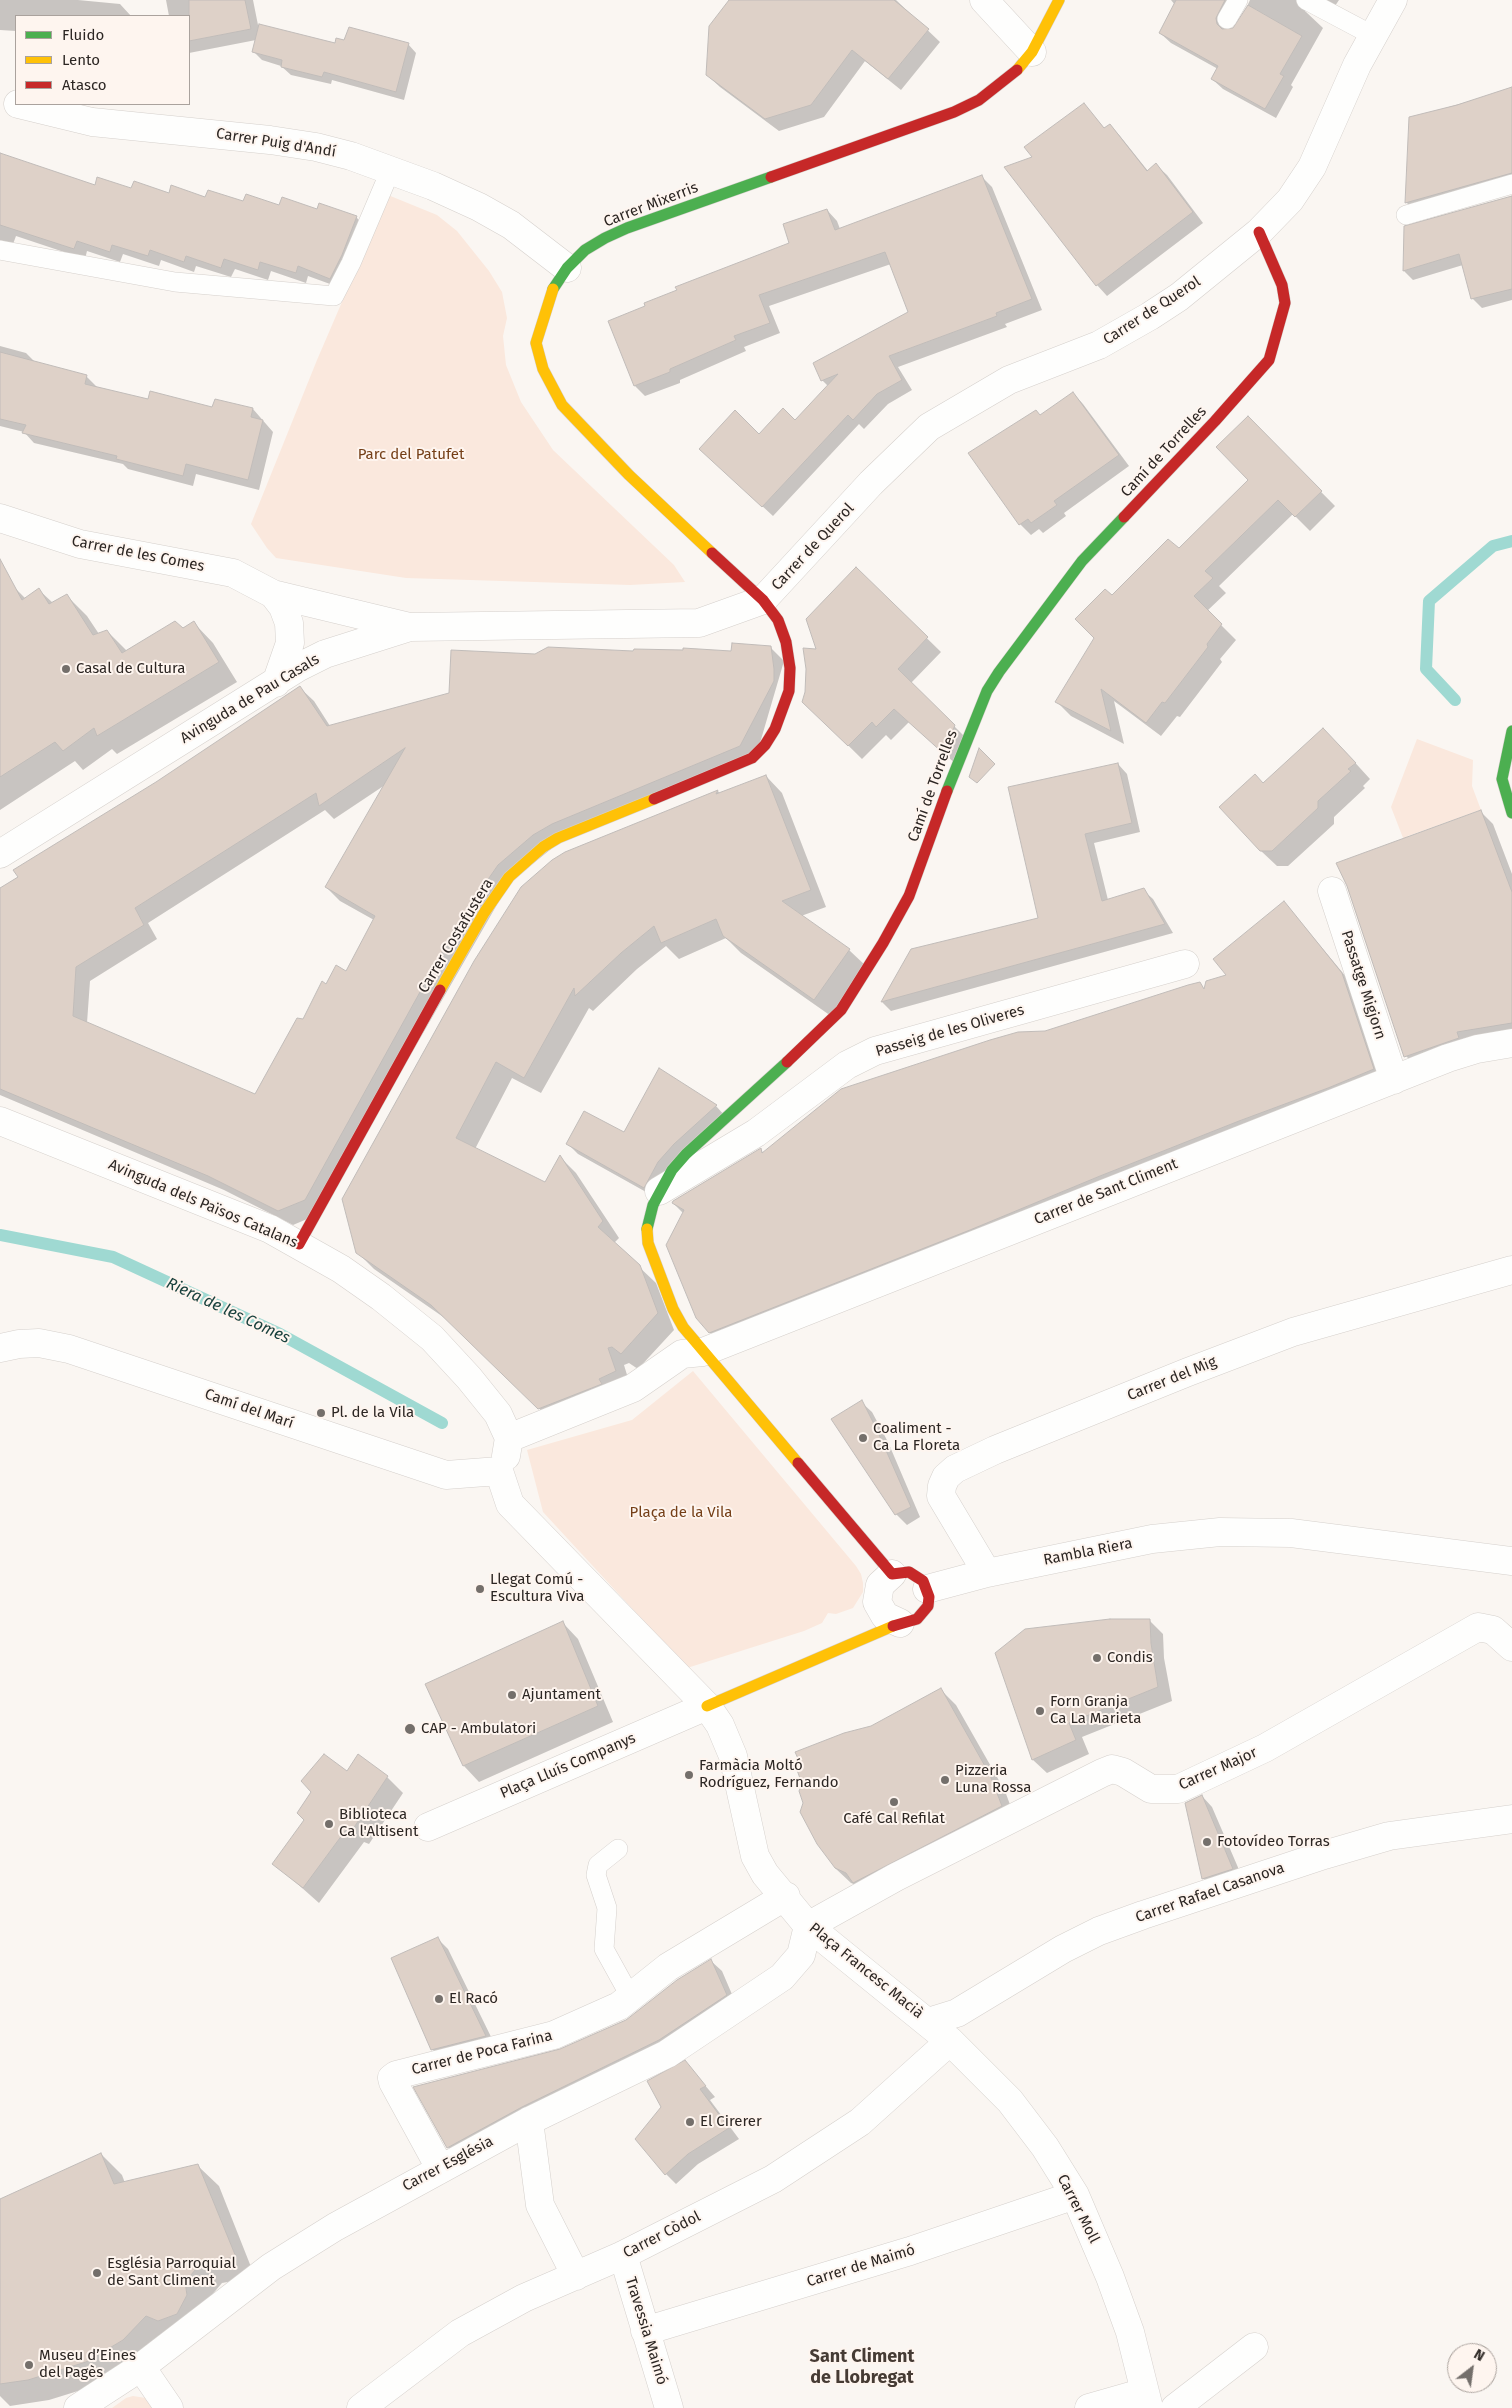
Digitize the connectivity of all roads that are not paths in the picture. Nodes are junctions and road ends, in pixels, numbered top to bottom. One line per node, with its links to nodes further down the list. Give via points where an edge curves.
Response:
1 (984, 0): 8 (street)
2 (1059, 0): 8 (street, Carrer Mixerris)
3 (1238, 0): 6 (lane)
4 (1306, 0): 7 (lane)
5 (1393, 0): 7 (street, Carrer de Querol)
6 (1227, 19)
7 (1372, 35): 15 (street, Carrer de Querol, via 1312,168 1290,200)
8 (1032, 52): 17 (street, Carrer Mixerris, via 998,87 962,108 627,228 586,250)
9 (0, 99): 10 (street, Carrer Puig d'Andí)
10 (15, 103)
11 (21, 105): 12 (street, Carrer Puig d'Andí, via 92,122 316,147)
12 (391, 169): 16 (lane, via 334,296 175,282); 17 (street, Carrer Puig d'Andí, via 479,207 511,226)
13 (1512, 184): 14 (lane)
14 (1406, 215)
15 (1259, 232): 20 (street, Carrer de Querol, via 1179,298 1150,316 1099,346 1009,380 929,428 870,483); 31 (street, Camí de Torrelles, via 1282,285 1285,303 1270,360 1082,561 999,672 970,730 908,896 841,1010 686,1154)
16 (0, 250)
17 (567, 268): 20 (street, Carrer Mixerris, via 554,286 536,342 543,369 562,405 629,475)
18 (0, 518): 19 (street, Carrer de les Comes, via 80,544 233,572)
19 (273, 594): 21 (street, Carrer de les Comes); 22 (street, Carrer de les Comes, via 290,623 290,643)
20 (763, 600): 21 (street, Avinguda de Pau Casals, via 700,623); 32 (street, Carrer Costafustera, via 778,620 790,668 789,691 775,729 765,745 752,758 728,770 558,838 509,877 460,952)
21 (410, 627): 22 (street, Avinguda de Pau Casals, via 325,654)
22 (276, 683): 25 (street, Avinguda de Pau Casals)
23 (1512, 731): 24 (street, via 1502,779)
24 (1512, 813)
25 (0, 854)
26 (1332, 891): 29 (street, Passatge Migjorn)
27 (1185, 964): 31 (street, Passeig de les Oliveres, via 875,1051 847,1065 756,1133)
28 (1512, 1043): 29 (street, Carrer de Sant Climent, via 1477,1049)
29 (1394, 1080): 35 (street, Carrer de Sant Climent)
30 (0, 1120): 32 (street, Avinguda dels Països Catalans, via 270,1229)
31 (659, 1191): 35 (street, Camí de Torrelles, via 647,1225 648,1243 683,1327)
32 (299, 1244): 36 (street, Avinguda dels Països Catalans, via 381,1297 432,1338 498,1414)
33 (1512, 1270): 39 (street, Carrer del Mig, via 1293,1332 1170,1379 955,1469 946,1477 941,1496)
34 (0, 1348): 37 (street, Camí del Marí, via 39,1343 69,1348 446,1475)
35 (703, 1352): 36 (street, via 682,1354 633,1388); 40 (street)
36 (509, 1438): 37 (street)
37 (499, 1471): 44 (street, via 510,1504)
38 (1512, 1561): 39 (street, Rambla Riera, via 1292,1533 1251,1531 1152,1540)
39 (987, 1573): 41 (street, Rambla Riera)
40 (892, 1574): 41 (street, via 909,1572 916,1575); 42 (street, via 880,1585 877,1602 885,1616)
41 (927, 1589): 42 (street, via 928,1606 923,1613 917,1619)
42 (900, 1623): 44 (street)
43 (1512, 1647): 49 (street, Carrer Major, via 1493,1630 1478,1627 1265,1748 1178,1789 1151,1789 1123,1772 1112,1769 1102,1772 896,1877)
44 (707, 1706): 46 (street, Plaça Lluís Companys); 48 (street, Plaça Francesc Macià, via 720,1725 733,1756 754,1856 765,1874)
45 (1512, 1819): 51 (street, Carrer Rafael Casanova, via 1389,1836 1143,1915 1063,1949 957,2013)
46 (428, 1827)
47 (618, 1849): 50 (lane, via 598,1865 596,1875 607,1908 604,1948)
48 (786, 1896): 49 (street, Plaça Francesc Macià); 50 (street, Carrer de Poca Farina, via 668,1967)
49 (808, 1926): 51 (street, Plaça Francesc Macià); 53 (street, Carrer Església, via 801,1955 782,1977 667,2054)
50 (630, 1996): 54 (street, Carrer de Poca Farina, via 619,2006 554,2036 392,2078)
51 (928, 2022): 52 (street, Plaça Francesc Macià)
52 (950, 2041): 55 (street, Carrer Moll, via 1015,2107); 56 (street, Carrer Còdol, via 860,2122 773,2179)
53 (529, 2120): 54 (street, Carrer Església); 57 (street, via 540,2205)
54 (440, 2168): 60 (street, Carrer Església, via 271,2267)
55 (1075, 2195): 58 (street, Carrer de Maimó, via 902,2254); 61 (street, Carrer Moll, via 1114,2285)
56 (623, 2255): 57 (street, Carrer Còdol); 58 (street, Travessia Maimó)
57 (576, 2276): 64 (street, Carrer Còdol, via 524,2298 460,2333)
58 (646, 2331): 65 (street, Travessia Maimó)
59 (1254, 2347): 67 (street)
60 (141, 2367): 62 (street, Carrer Església); 63 (street)
61 (1147, 2400): 66 (street)
62 (78, 2408)
63 (169, 2408)
64 (360, 2408)
65 (669, 2408)
66 (1089, 2408)
67 (1175, 2408)

